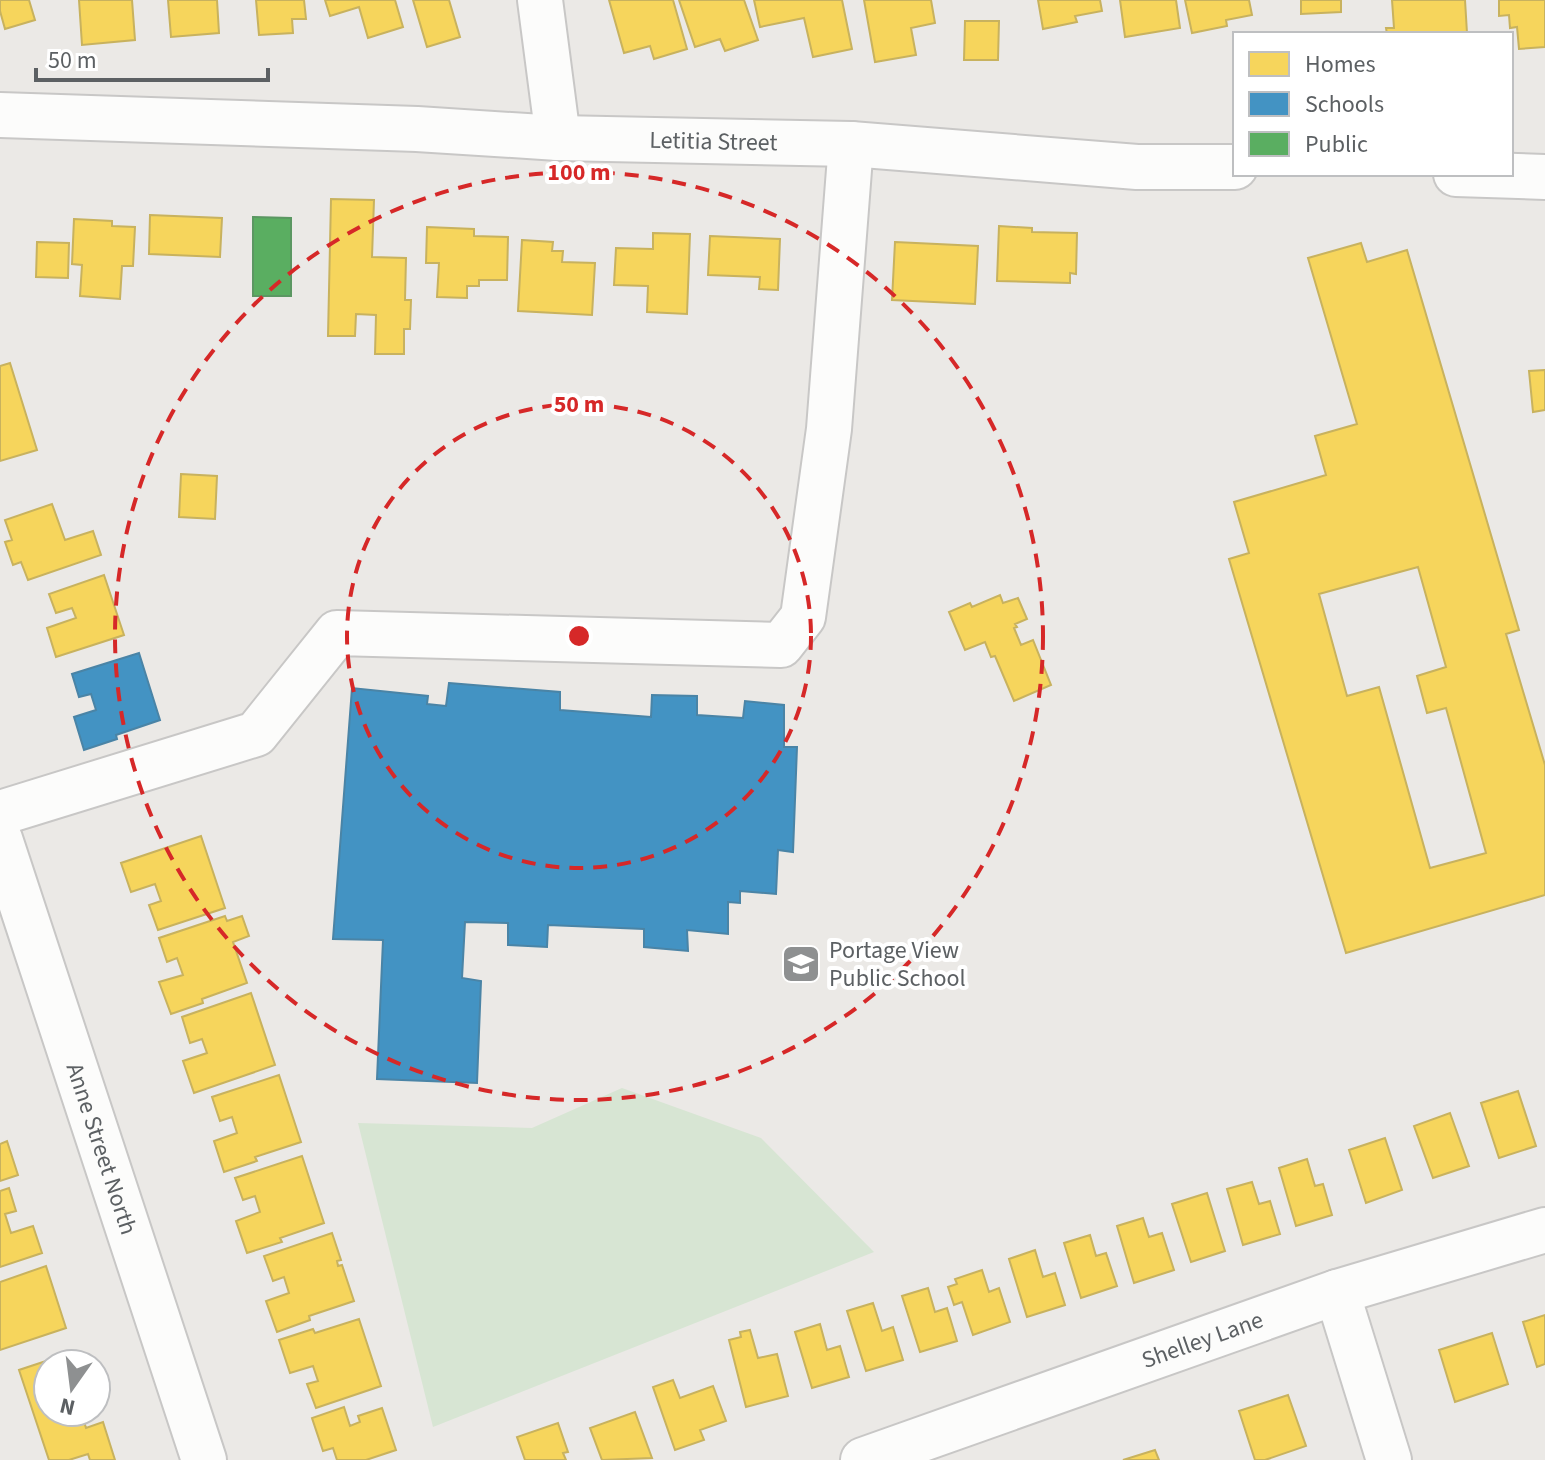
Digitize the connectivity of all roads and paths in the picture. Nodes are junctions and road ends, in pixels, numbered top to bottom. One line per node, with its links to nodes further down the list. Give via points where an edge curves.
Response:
1 (540, 0): 3 (street)
2 (0, 115): 3 (street, Letitia Street)
3 (558, 138): 4 (street, Letitia Street)
4 (851, 144): 5 (street, Letitia Street, via 1137,167); 8 (street, via 829,429 803,617 781,645 337,633 256,734)
5 (1233, 167)
6 (1513, 176): 7 (street)
7 (1545, 177)
8 (0, 813)
9 (0, 839): 13 (street, Anne Street North)
10 (1545, 1230): 11 (street, Shelley Lane)
11 (1337, 1292): 12 (street, Shelley Lane); 14 (street)
12 (868, 1459)
13 (204, 1460)
14 (1389, 1460)

